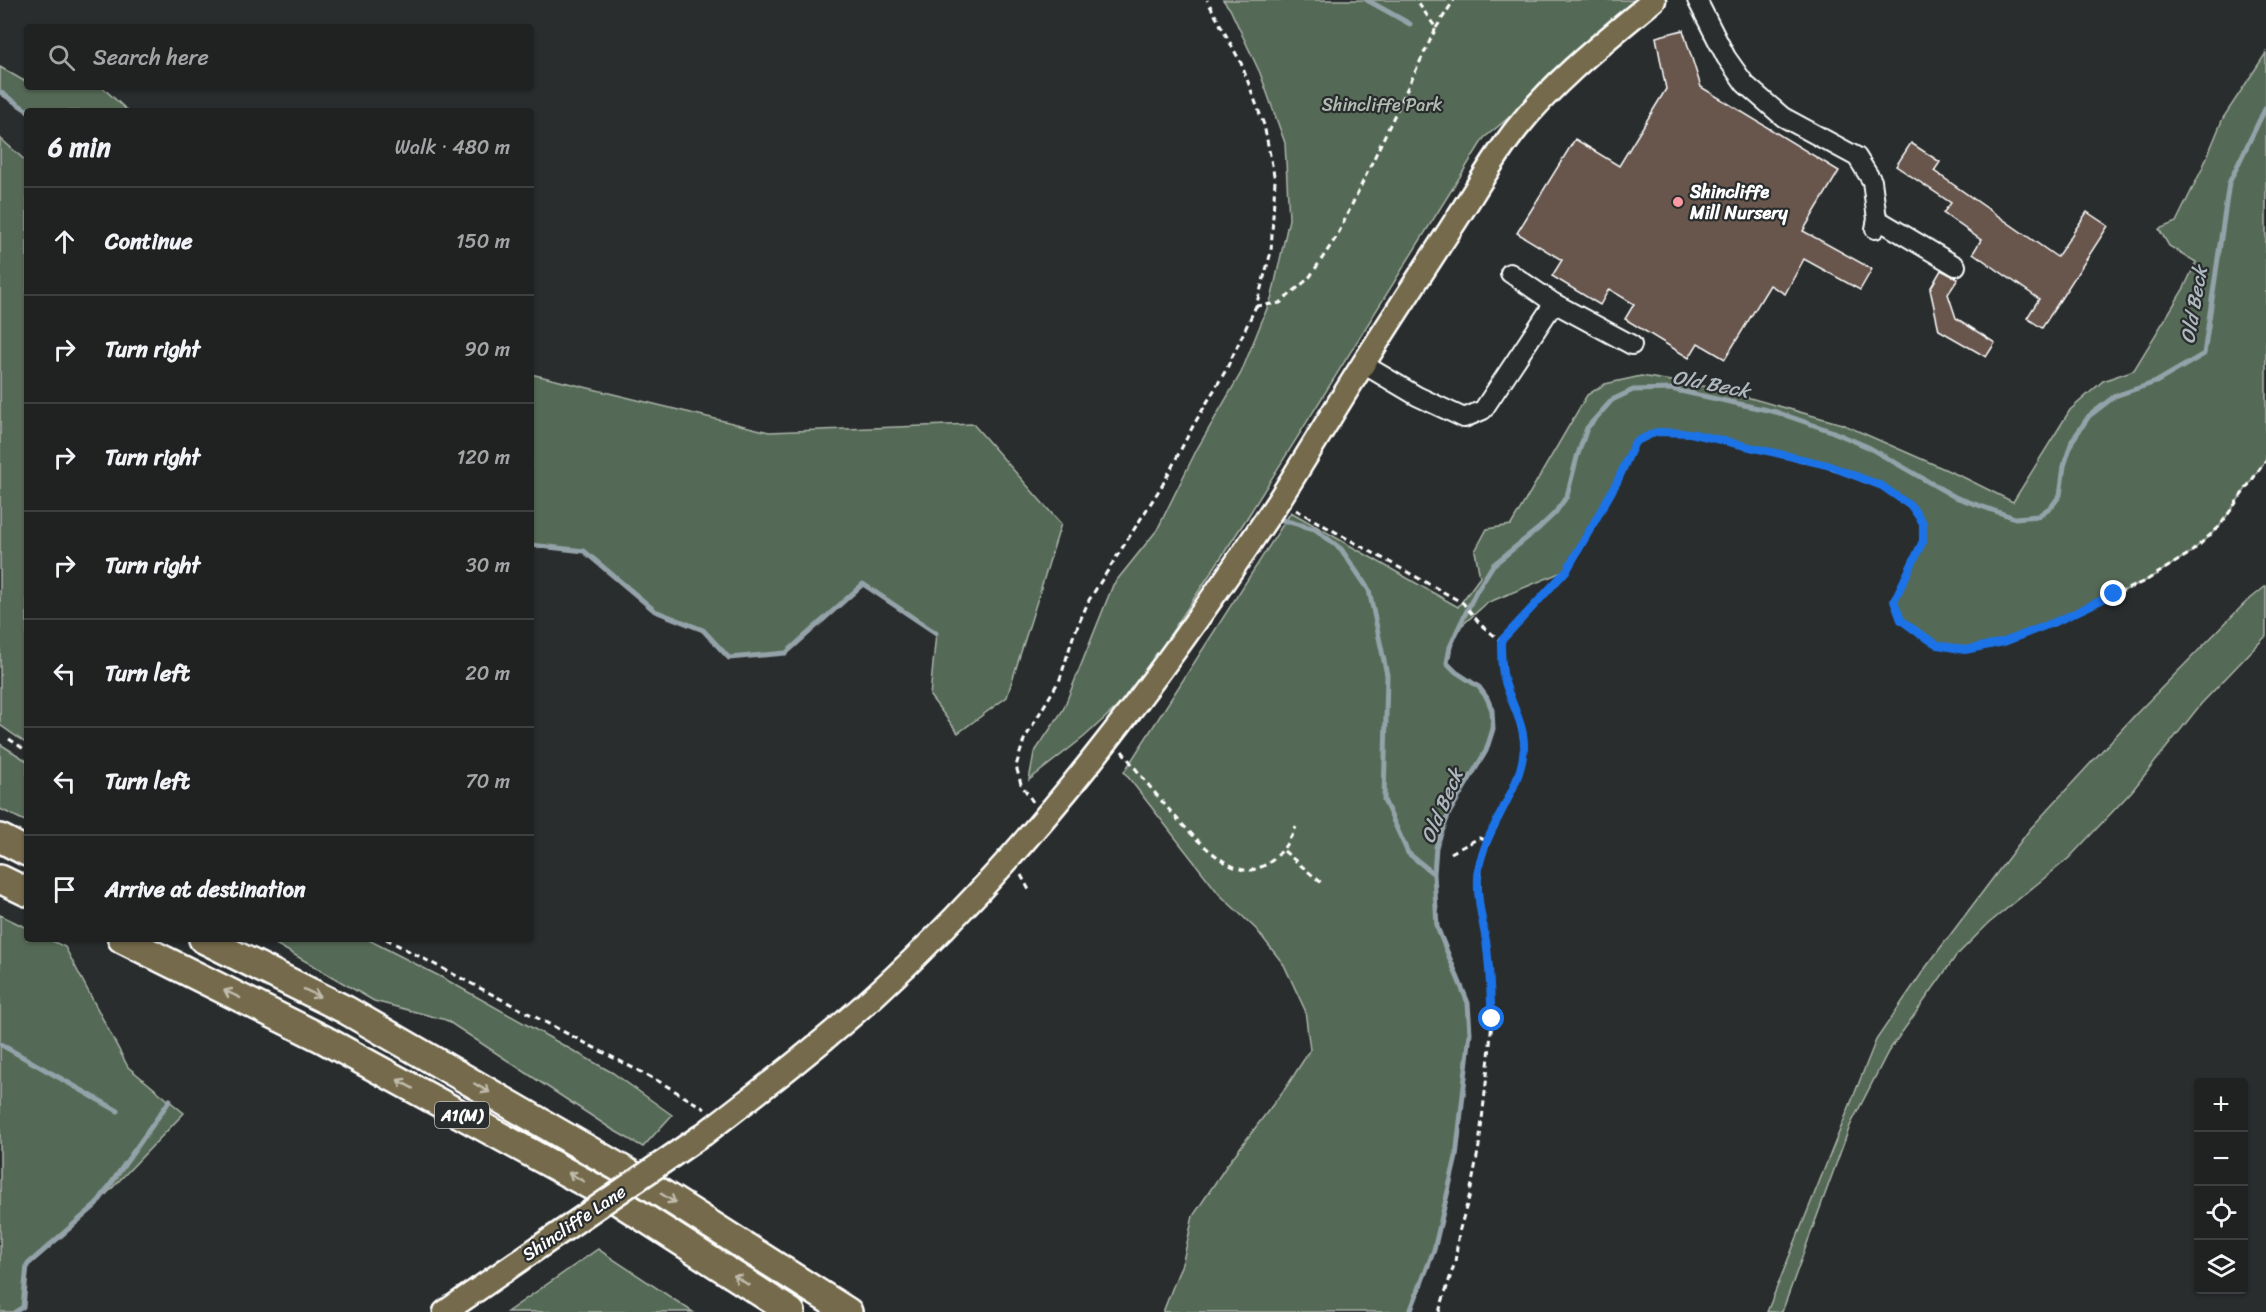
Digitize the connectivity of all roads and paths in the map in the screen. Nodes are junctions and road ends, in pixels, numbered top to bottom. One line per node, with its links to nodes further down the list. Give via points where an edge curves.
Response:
1 (1207, 0): 10 (path, via 1241,63 1260,115 1275,180 1271,252)
2 (1416, 0): 6 (path)
3 (1454, 0): 6 (path)
4 (1654, 0): 12 (main road, Shincliffe Lane, via 1550,89 1515,130)
5 (1697, 0): 7 (lane, via 1726,57 1745,84 1783,117 1857,157 1872,181 1876,224)
6 (1436, 28): 10 (path, via 1337,236 1309,278 1280,303)
7 (1956, 266)
8 (1510, 273): 9 (lane)
9 (1554, 303): 11 (lane); 12 (lane, via 1483,410 1464,418)
10 (1256, 306): 19 (path, via 1226,370 1163,484 1089,600 1060,679 1024,740 1016,766 1021,784)
11 (1632, 345)
12 (1363, 364): 14 (main road, Shincliffe Lane)
13 (2266, 460): 15 (path, via 2219,527 2190,553 2147,580 2060,620 2004,642 1965,650 1938,645 1901,620 1897,610 1894,601 1923,541 1923,523 1912,507 1882,486 1827,465 1690,433 1656,432 1635,442 1567,570)
14 (1279, 499): 15 (path, via 1462,603); 16 (main road, Shincliffe Lane)
15 (1501, 641): 22 (path, via 1505,681 1524,745 1513,790)
16 (1111, 738): 19 (main road, Shincliffe Lane); 24 (path, via 1206,850 1229,866 1250,870 1269,863)
17 (9, 739): 18 (path)
18 (24, 749)
19 (1047, 816): 32 (main road, Shincliffe Lane, via 933,939 873,997)
20 (1296, 827): 24 (path)
21 (0, 838): 23 (highway)
22 (1488, 841): 25 (path, via 1479,838); 36 (path, via 1479,867 1478,887 1492,1019 1489,1057 1470,1194)
23 (24, 850)
24 (1284, 851): 27 (path)
25 (1452, 853)
26 (0, 879): 28 (highway)
27 (1324, 885)
28 (24, 891)
29 (128, 942): 34 (highway, A1(M), one-way to 29, via 615,1199 323,1039)
30 (209, 942): 35 (highway, A1(M), one-way to 35, via 346,1010 629,1173)
31 (392, 942): 32 (path, via 698,1103)
32 (712, 1128): 33 (main road, Shincliffe Lane, bridge)
33 (445, 1312)
34 (790, 1312)
35 (848, 1312)
36 (1439, 1312)

